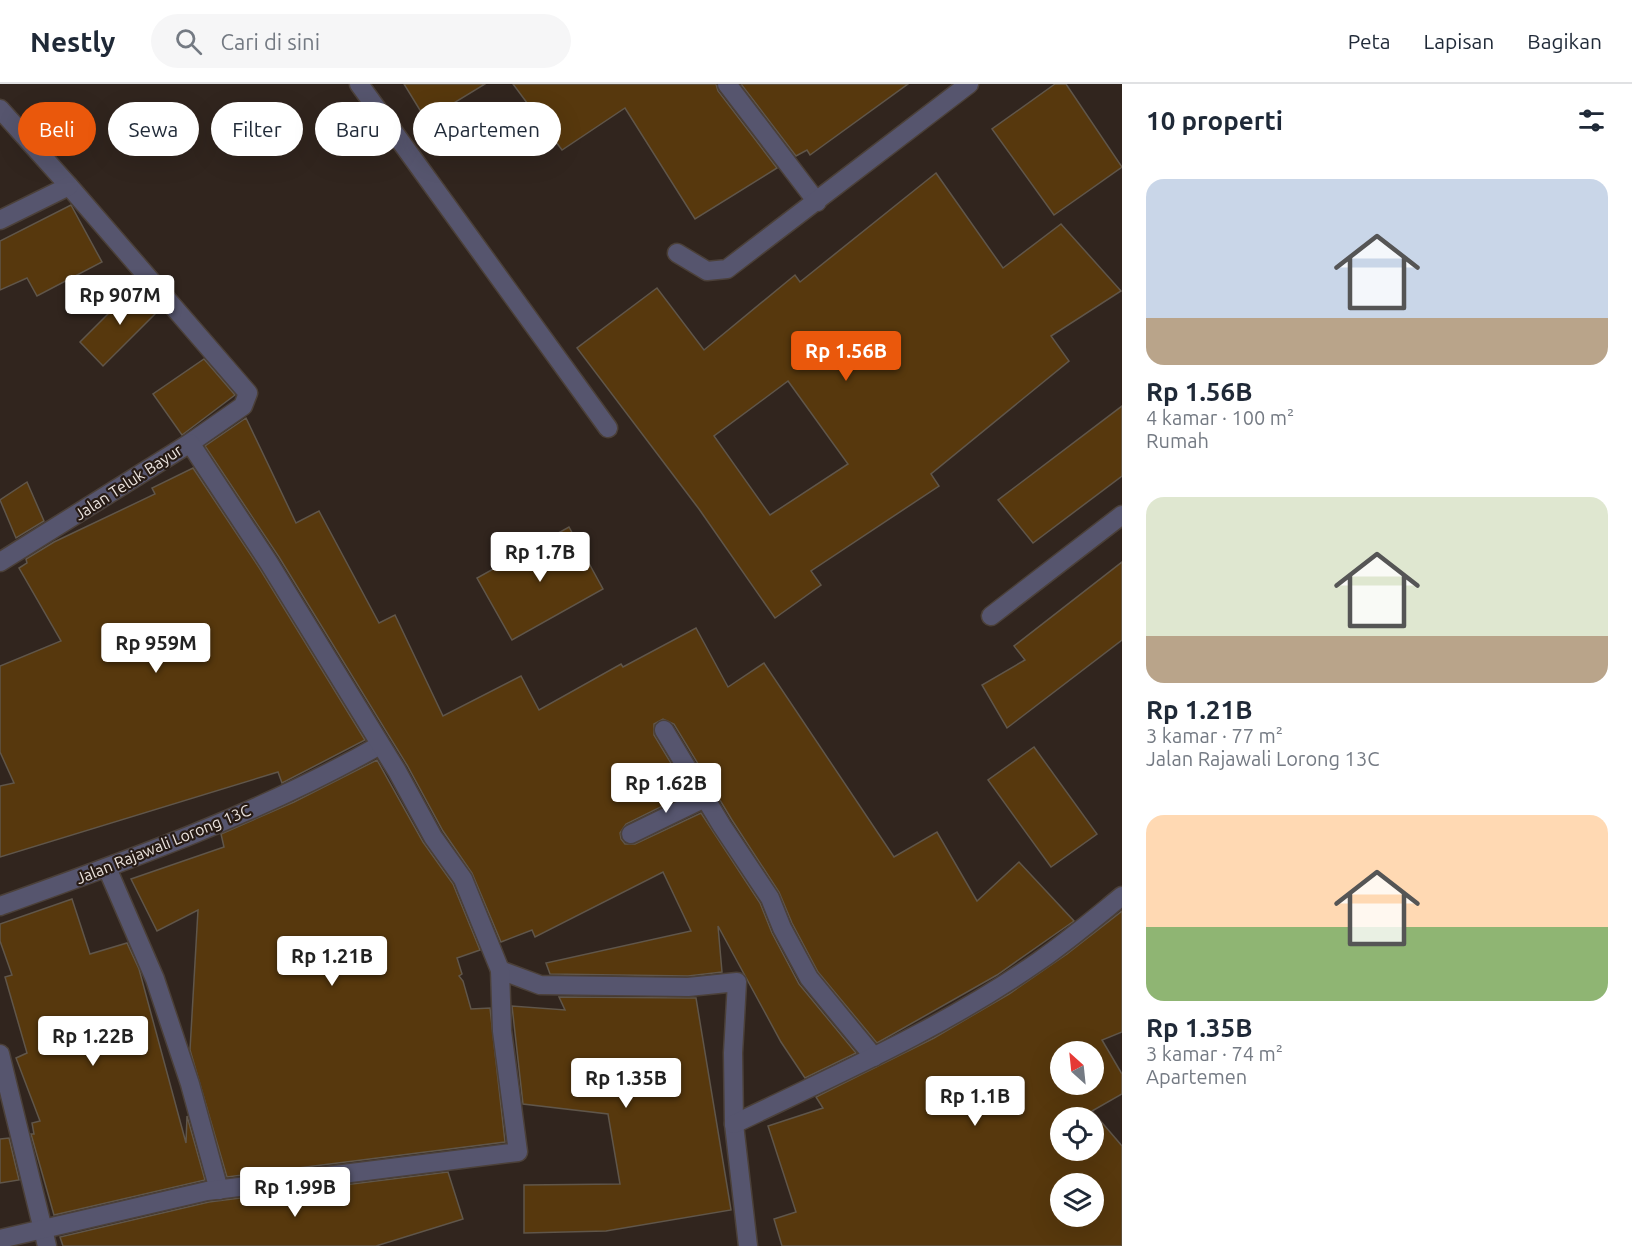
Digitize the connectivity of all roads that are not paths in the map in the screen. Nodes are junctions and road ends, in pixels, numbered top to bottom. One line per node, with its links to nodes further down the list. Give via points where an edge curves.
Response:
1 (359, 84): 9 (street)
2 (727, 84): 6 (street)
3 (969, 84): 6 (street)
4 (0, 110): 5 (street)
5 (69, 186): 7 (street); 10 (street, Jalan Teluk Bayur, via 248,393 243,406)
6 (817, 202): 8 (street, via 727,269 707,271)
7 (0, 220)
8 (677, 253)
9 (608, 428)
10 (190, 443): 12 (street, Jalan Teluk Bayur); 15 (street)
11 (1122, 514): 13 (street)
12 (0, 562)
13 (991, 616)
14 (664, 730): 16 (street)
15 (380, 745): 18 (street, Jalan Rajawali Lorong 13C, via 324,777); 21 (street, via 433,837 463,879)
16 (705, 798): 17 (street); 22 (street, via 770,898 809,978)
17 (632, 834)
18 (107, 868): 20 (street, Jalan Rajawali Lorong 13C); 25 (street, via 156,979)
19 (1122, 896): 22 (street, via 1039,961)
20 (0, 906)
21 (500, 970): 24 (street, via 540,985 688,987 737,982); 25 (street, via 502,1030 518,1152)
22 (874, 1057): 24 (street)
23 (1, 1064): 26 (street)
24 (734, 1124): 28 (street)
25 (219, 1190): 26 (street)
26 (45, 1238): 27 (street)
27 (0, 1239)
28 (747, 1246)

